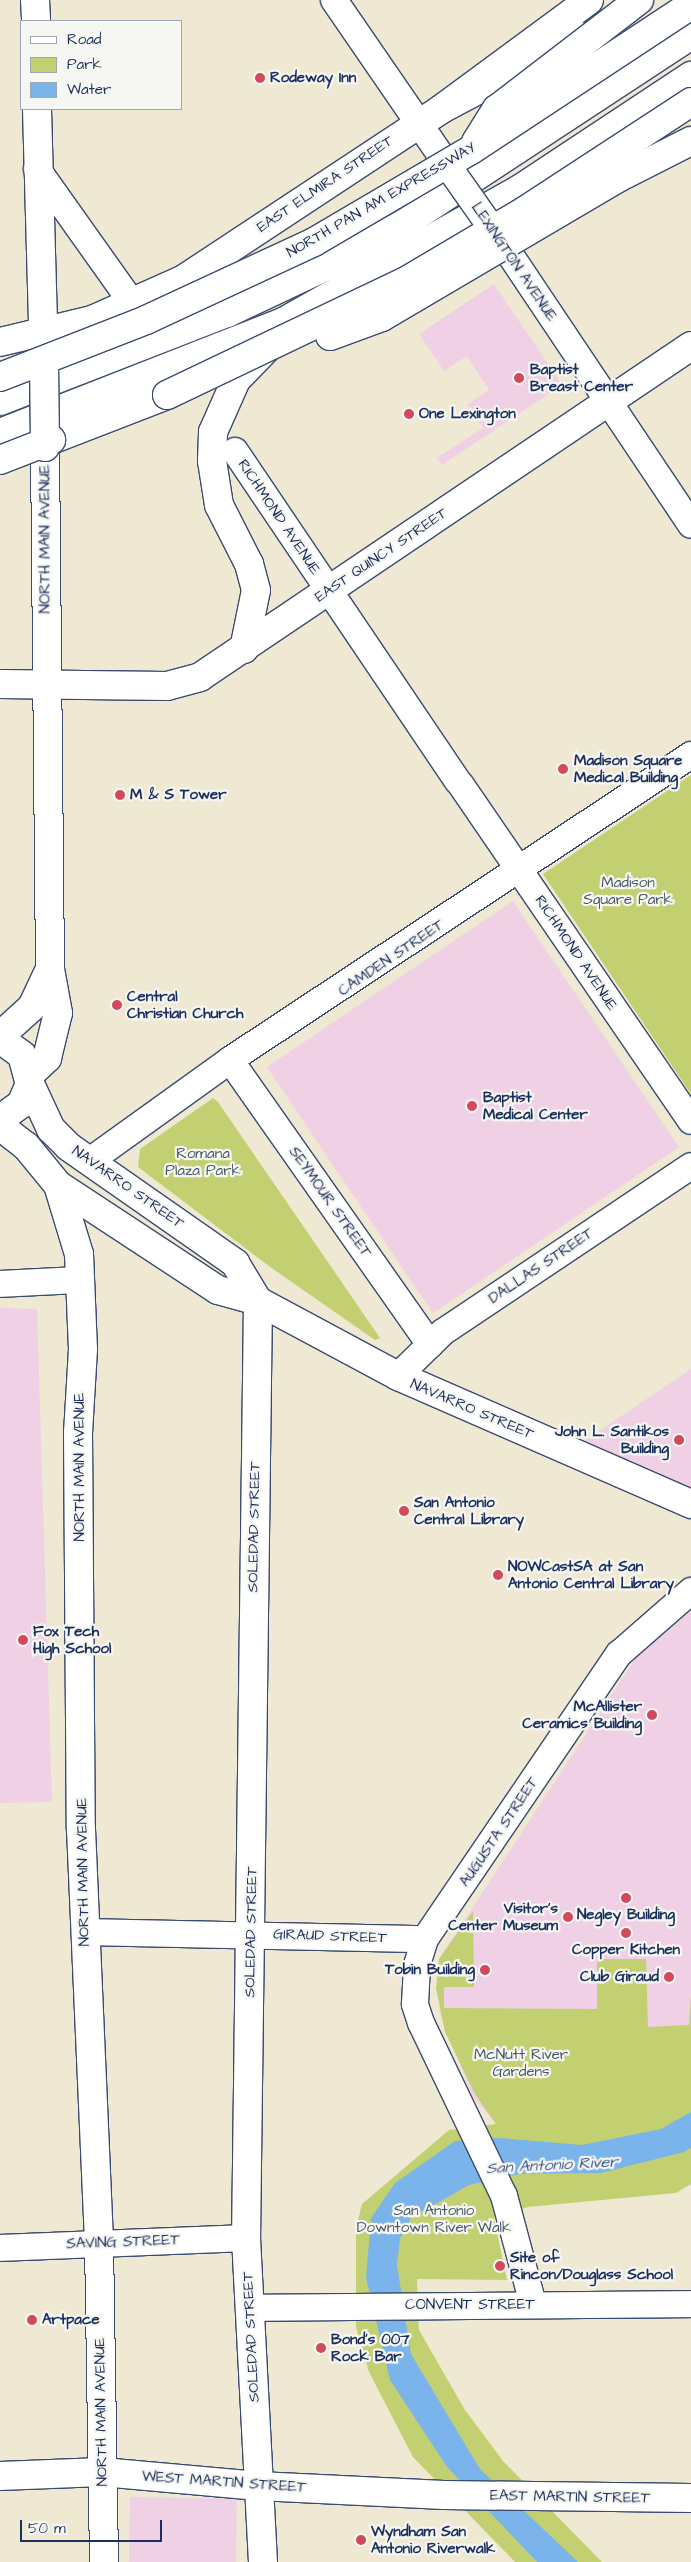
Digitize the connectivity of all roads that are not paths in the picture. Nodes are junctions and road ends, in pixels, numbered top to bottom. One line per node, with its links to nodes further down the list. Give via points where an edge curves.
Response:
1 (35, 0): 7 (main road)
2 (334, 0): 12 (street, LEXINGTON AVENUE)
3 (589, 0): 12 (main road, EAST ELMIRA STREET)
4 (639, 0): 14 (main road, bridge, via 497,109)
5 (647, 0): 12 (main road)
6 (691, 5): 14 (main road, NORTH PAN AM EXPRESSWAY, bridge)
7 (36, 20)
8 (691, 34): 20 (main road, NORTH PAN AM EXPRESSWAY, via 501,162 344,256 227,313)
9 (691, 76): 16 (main road, via 520,189)
10 (691, 102): 22 (main road, bridge, via 526,210 406,281)
11 (37, 110): 15 (main road, NORTH MAIN AVENUE)
12 (428, 117): 17 (main road, EAST ELMIRA STREET, via 184,279); 24 (street, LEXINGTON AVENUE, bridge, via 448,166)
13 (691, 141): 22 (main road, bridge, via 595,191 382,317)
14 (471, 150): 20 (main road, NORTH PAN AM EXPRESSWAY, bridge, via 314,242 146,320)
15 (37, 169): 17 (street); 20 (main road, NORTH MAIN AVENUE)
16 (353, 286): 25 (main road, via 224,348); 31 (main road, via 258,355 223,403 213,432 212,461 219,505 249,564 256,590)
17 (133, 304): 20 (main road, EAST ELMIRA STREET)
18 (0, 342): 20 (main road)
19 (691, 346): 24 (main road, EAST QUINCY STREET)
20 (47, 359): 21 (main road, bridge); 23 (main road); 26 (main road, NORTH MAIN AVENUE, bridge)
21 (0, 377)
22 (167, 395): 26 (main road)
23 (0, 402)
24 (608, 402): 29 (street, LEXINGTON AVENUE); 30 (main road, EAST QUINCY STREET)
25 (0, 433)
26 (48, 444): 28 (main road, bridge); 33 (main road, NORTH MAIN AVENUE)
27 (235, 451): 30 (street, RICHMOND AVENUE)
28 (0, 460)
29 (691, 525)
30 (329, 590): 31 (main road, EAST QUINCY STREET); 35 (street, RICHMOND AVENUE)
31 (244, 649): 33 (main road, EAST QUINCY STREET, via 200,677 167,686)
32 (0, 684): 33 (main road, EAST QUINCY STREET)
33 (46, 685): 36 (main road, NORTH MAIN AVENUE)
34 (691, 755): 35 (street, CAMDEN STREET)
35 (521, 872): 38 (street, CAMDEN STREET); 41 (street, RICHMOND AVENUE)
36 (50, 969): 37 (main road, NORTH MAIN AVENUE, via 32,1007); 39 (main road, NORTH MAIN AVENUE, via 58,1013 56,1030 47,1058)
37 (0, 1037): 39 (main road, NAVARRO STREET, via 22,1055)
38 (230, 1060): 43 (street, CAMDEN STREET); 49 (street, SEYMOUR STREET)
39 (29, 1079): 40 (main road, NORTH MAIN AVENUE, via 21,1104); 43 (main road, NAVARRO STREET, via 51,1129)
40 (0, 1119)
41 (691, 1121)
42 (0, 1126): 45 (main road, NAVARRO STREET, via 26,1146)
43 (91, 1160): 48 (main road, NAVARRO STREET, via 235,1263)
44 (691, 1166): 49 (street, DALLAS STREET)
45 (58, 1185): 46 (main road, NORTH MAIN AVENUE, via 75,1236); 48 (main road, NAVARRO STREET, via 218,1290)
46 (80, 1280): 47 (street); 53 (main road, NORTH MAIN AVENUE)
47 (0, 1284)
48 (258, 1301): 50 (main road, NAVARRO STREET); 54 (main road, SOLEDAD STREET)
49 (430, 1345): 50 (street, DALLAS STREET)
50 (398, 1376): 51 (main road, NAVARRO STREET)
51 (691, 1504)
52 (691, 1591): 55 (street, AUGUSTA STREET, via 619,1654)
53 (85, 1932): 54 (street, GIRAUD STREET); 57 (main road, NORTH MAIN AVENUE)
54 (251, 1932): 55 (street, GIRAUD STREET); 56 (main road, SOLEDAD STREET)
55 (425, 1939): 59 (street, AUGUSTA STREET, via 417,1965 415,2004 504,2196)
56 (246, 2238): 57 (street, SAVING STREET); 61 (main road, SOLEDAD STREET)
57 (99, 2242): 58 (street, SAVING STREET); 62 (main road, NORTH MAIN AVENUE)
58 (0, 2248)
59 (533, 2304): 60 (street, CONVENT STREET); 61 (street, CONVENT STREET)
60 (691, 2304)
61 (249, 2308): 64 (main road, SOLEDAD STREET)
62 (102, 2472): 63 (main road, WEST MARTIN STREET); 64 (main road, WEST MARTIN STREET); 67 (main road, NORTH MAIN AVENUE)
63 (0, 2476)
64 (258, 2486): 65 (main road, WEST MARTIN STREET); 68 (main road, SOLEDAD STREET)
65 (448, 2495): 66 (main road, EAST MARTIN STREET)
66 (691, 2498)
67 (104, 2562)
68 (263, 2562)

